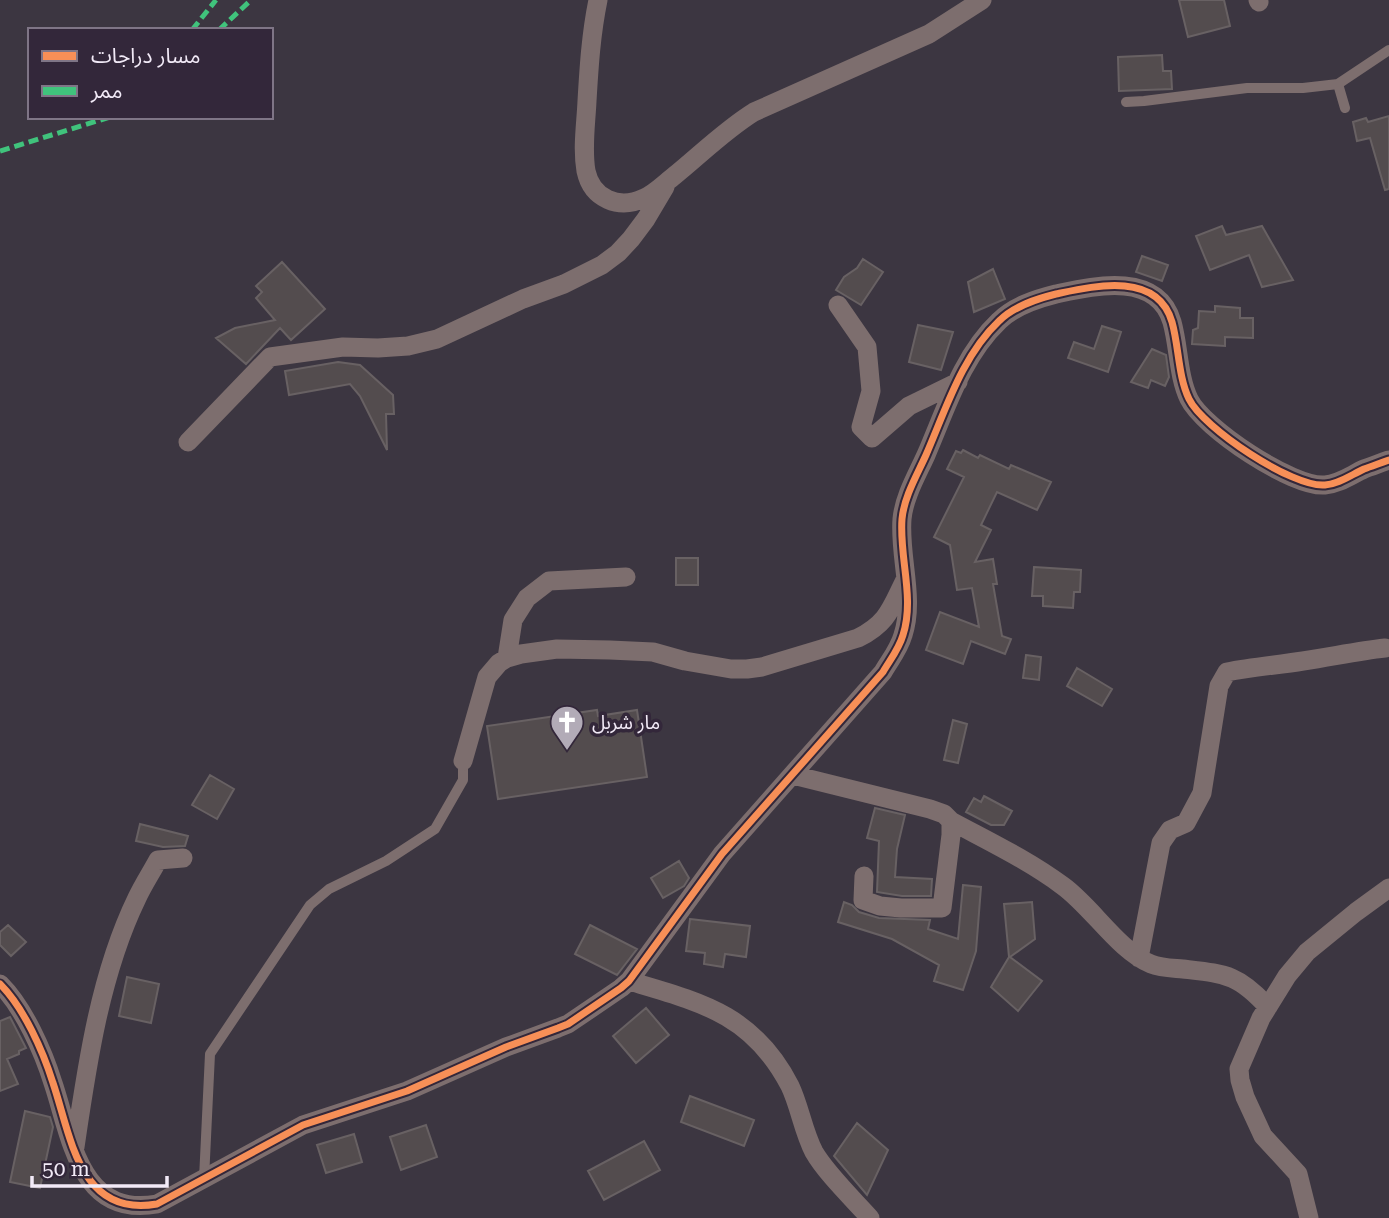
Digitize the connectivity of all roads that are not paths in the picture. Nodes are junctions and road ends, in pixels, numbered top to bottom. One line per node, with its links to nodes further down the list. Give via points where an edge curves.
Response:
1 (598, 0): 7 (street, via 584,146 586,173 603,198 615,203 644,198)
2 (982, 0): 7 (street, via 929,34 754,112)
3 (1389, 50): 4 (lane)
4 (1338, 83): 5 (lane); 6 (lane)
5 (1126, 102)
6 (1345, 108)
7 (669, 180): 10 (street, via 631,239 602,265 437,339 408,346 343,347 270,357)
8 (838, 305): 9 (street, via 867,347 871,391 861,428 872,438 909,406)
9 (958, 382): 11 (street, via 988,333 1020,306 1098,286 1137,287 1164,306 1171,320 1185,387 1195,409 1251,454 1286,475 1318,485); 13 (street, via 904,505)
10 (188, 442)
11 (1389, 460)
12 (626, 577): 15 (street, via 549,581 527,598 513,620)
13 (905, 579): 15 (street, via 887,616 871,631 762,667 730,669 653,652 610,650 557,649); 17 (street, via 908,610 904,634 893,656)
14 (1385, 648): 22 (street, via 1227,672 1219,685 1202,793 1186,823 1170,830 1161,843)
15 (507, 658): 16 (street, via 487,677)
16 (463, 761): 27 (lane, via 463,780 435,829 386,861 328,889 310,905 210,1054)
17 (793, 775): 18 (street, via 930,809); 23 (street, via 722,854)
18 (951, 821): 20 (street, via 942,908 880,906 863,900); 22 (street, via 1062,885)
19 (183, 858): 26 (street, via 158,860 112,960)
20 (864, 876)
21 (1389, 888): 25 (street, via 1307,952)
22 (1139, 958): 25 (street, via 1156,966 1214,973 1243,982)
23 (629, 981): 27 (street, via 568,1024 407,1091 309,1123); 28 (street, via 706,1005 757,1039 791,1089 815,1154)
24 (0, 984): 26 (street, via 39,1047)
25 (1268, 1007): 29 (street, via 1238,1074 1263,1136 1298,1174)
26 (74, 1152): 27 (street, via 98,1193 130,1207 157,1204)
27 (204, 1180)
28 (870, 1218)
29 (1309, 1218)

